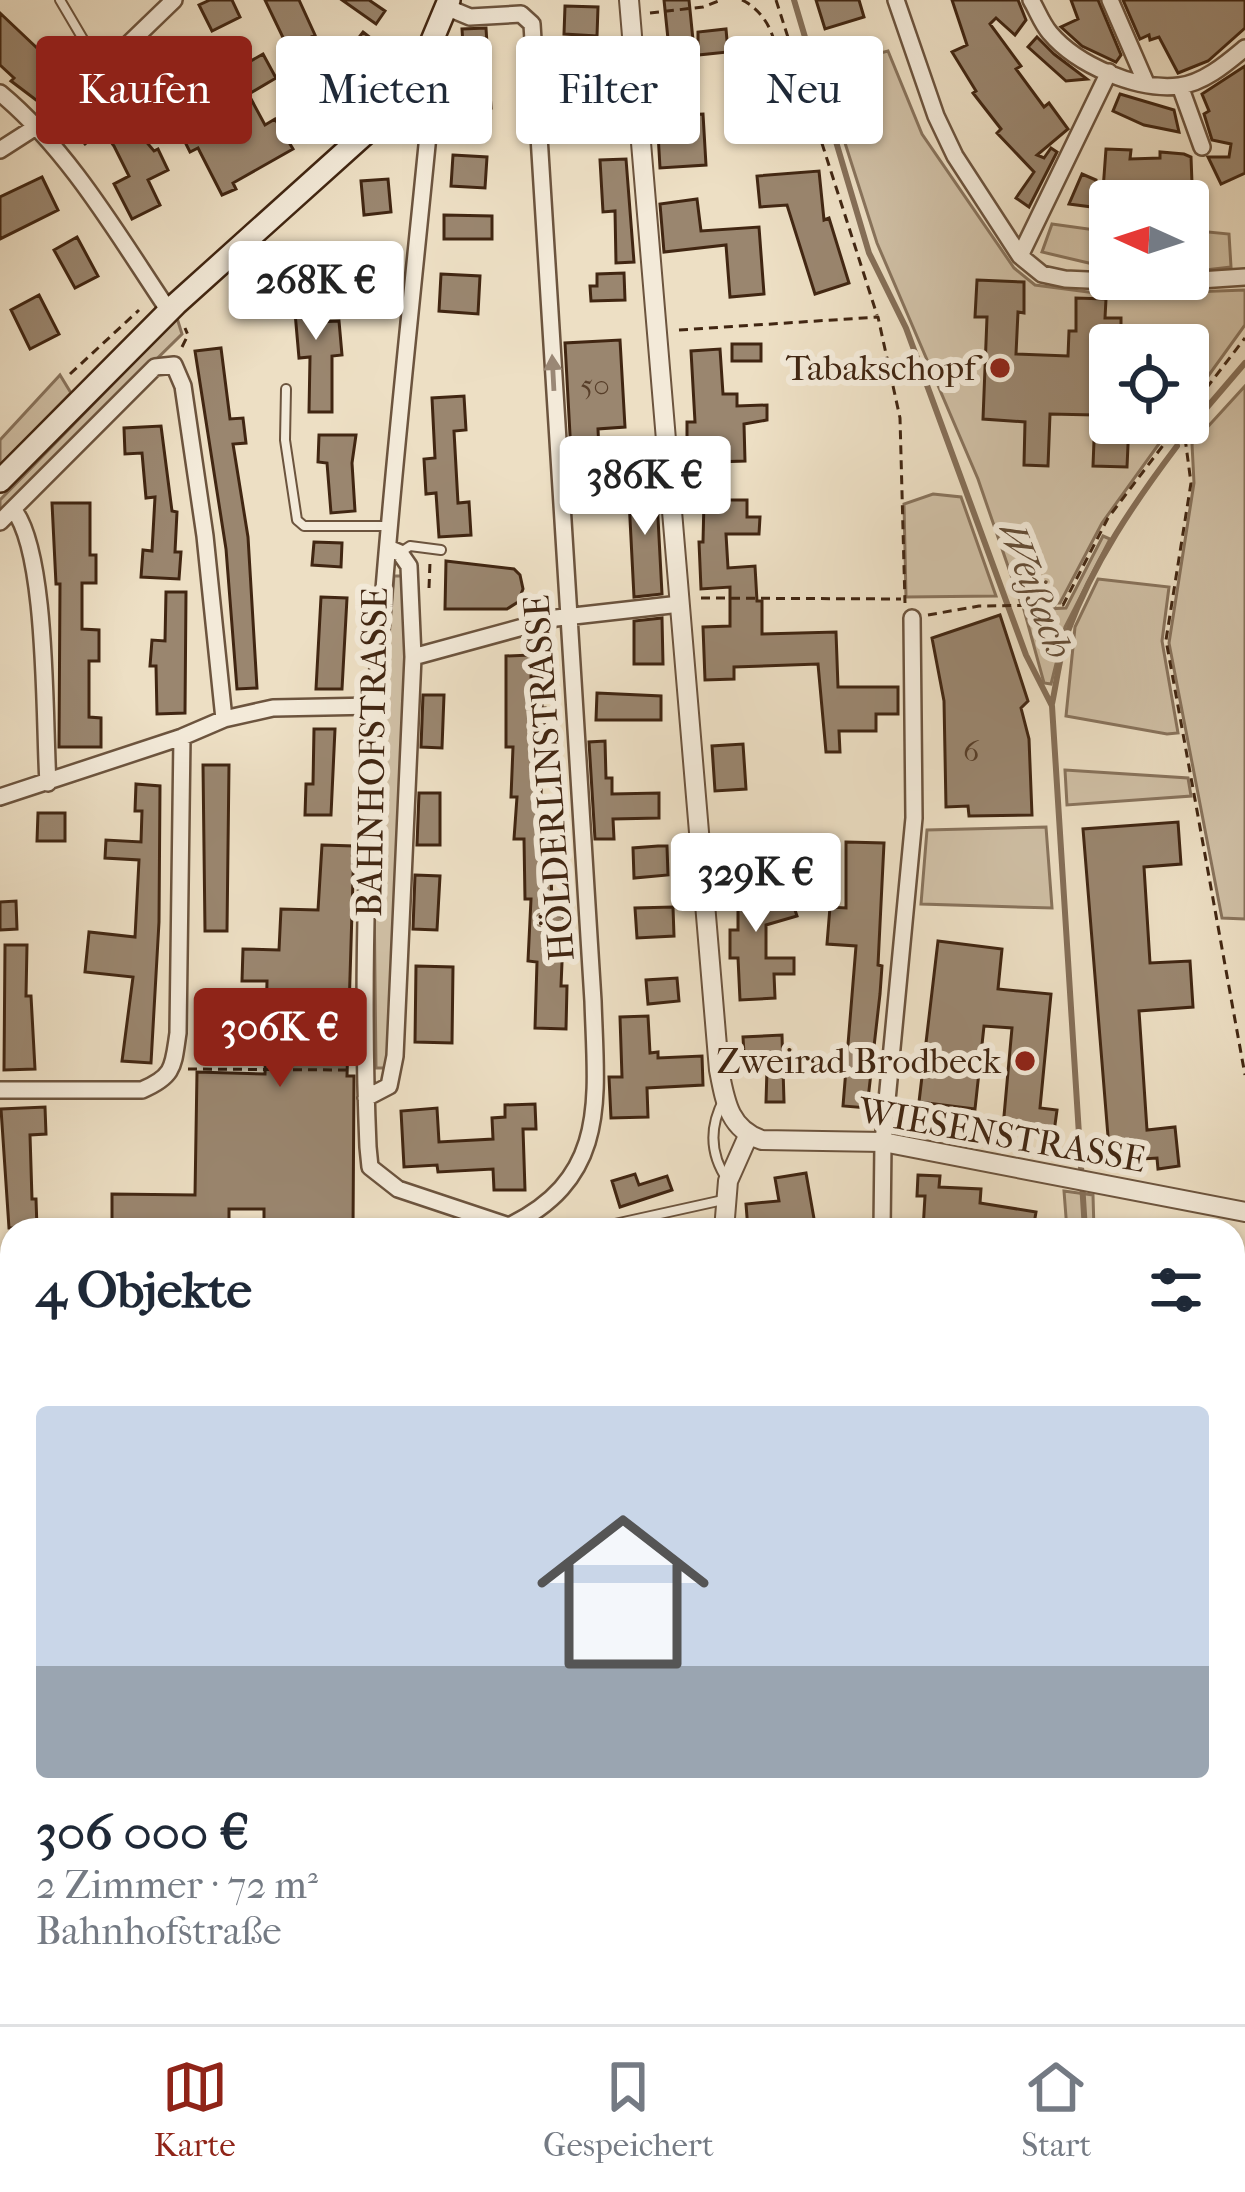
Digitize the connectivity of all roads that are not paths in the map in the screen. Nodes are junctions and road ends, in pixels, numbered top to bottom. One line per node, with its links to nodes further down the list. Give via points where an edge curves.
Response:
1 (60, 0): 8 (lane)
2 (174, 0): 9 (street)
3 (896, 0): 23 (street, via 936,116)
4 (1030, 0): 12 (street, via 1050,33)
5 (1110, 0): 13 (street)
6 (447, 4): 10 (main road); 34 (street, HÖLDERLINSTRASSE, one-way to 6, via 532,24 521,14 470,17)
7 (629, 8): 33 (street)
8 (81, 36)
9 (135, 36)
10 (434, 36)
11 (1245, 48): 14 (street)
12 (1109, 72): 13 (street); 23 (street)
13 (1146, 83): 14 (street)
14 (1180, 86): 21 (street)
15 (0, 93): 16 (street)
16 (36, 126)
17 (36, 128): 22 (street)
18 (49, 144): 25 (street)
19 (353, 144): 25 (main road)
20 (427, 144): 30 (street, BAHNHOFSTRASSE)
21 (1202, 147)
22 (0, 150)
23 (1020, 256): 24 (street, via 1064,279)
24 (1245, 277)
25 (165, 305): 27 (main road)
26 (286, 389): 30 (lane, via 297,520)
27 (0, 482)
28 (13, 509): 29 (street); 38 (street, via 155,367 174,365 205,536); 40 (street, via 24,522 38,591)
29 (0, 522)
30 (390, 527): 31 (street, BAHNHOFSTRASSE)
31 (394, 550): 32 (lane); 36 (street, BAHNHOFSTRASSE, via 409,566); 37 (street, BAHNHOFSTRASSE)
32 (441, 550)
33 (680, 602): 34 (street); 44 (street)
34 (568, 616): 36 (street); 50 (street, HÖLDERLINSTRASSE, via 596,1096 572,1177)
35 (912, 618): 46 (street, via 914,818)
36 (413, 657): 43 (street, BAHNHOFSTRASSE, via 394,1056 389,1086)
37 (374, 706): 38 (street, via 273,708); 43 (street, BAHNHOFSTRASSE)
38 (224, 719): 39 (street)
39 (182, 737): 40 (street); 42 (street, via 172,1069 142,1090)
40 (48, 783): 41 (street)
41 (0, 797)
42 (0, 1090)
43 (366, 1098): 49 (street, BAHNHOFSTRASSE, via 370,1167 398,1189)
44 (724, 1098): 45 (street); 47 (lane, via 713,1147)
45 (748, 1136): 46 (street, WIESENSTRASSE); 47 (street)
46 (883, 1142): 48 (street, WIESENSTRASSE); 53 (street)
47 (727, 1191): 51 (lane); 52 (street)
48 (1245, 1212)
49 (481, 1218)
50 (526, 1218)
51 (636, 1218)
52 (725, 1218)
53 (882, 1218)

